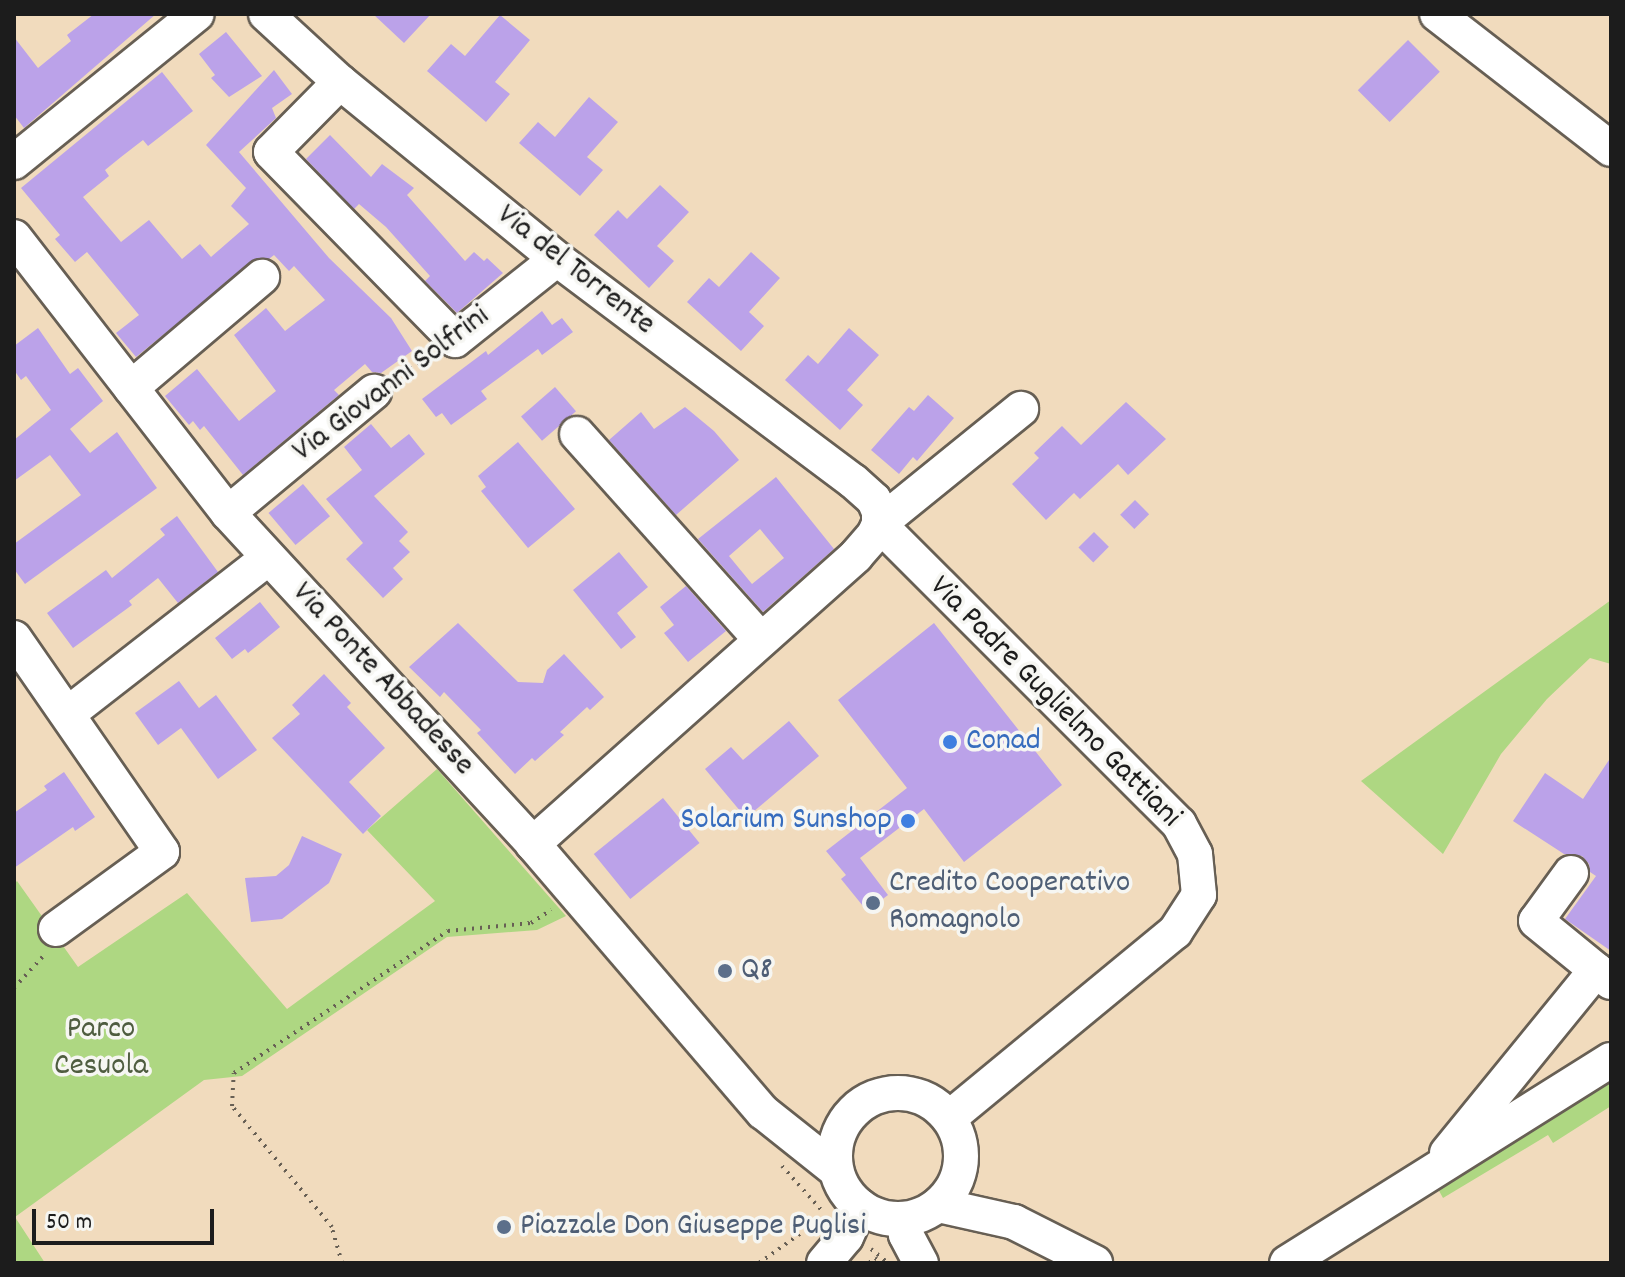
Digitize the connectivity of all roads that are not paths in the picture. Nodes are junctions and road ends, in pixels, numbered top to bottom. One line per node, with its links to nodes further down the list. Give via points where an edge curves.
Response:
1 (197, 14): 6 (street)
2 (266, 14): 4 (street, Via del Torrente)
3 (1437, 14): 5 (street)
4 (340, 82): 8 (street, Via del Torrente); 8 (street, Via Giovanni Solfrini, via 271,152 455,340)
5 (1611, 149)
6 (14, 162)
7 (18, 252): 10 (street, Via Ponte Abbadesse)
8 (557, 259): 15 (street, Via del Torrente, via 853,481 874,500)
9 (262, 277): 10 (street)
10 (131, 388): 14 (street, Via Ponte Abbadesse)
11 (374, 392): 14 (street, Via Giovanni Solfrini)
12 (1021, 409): 15 (street)
13 (577, 434): 18 (street)
14 (228, 513): 16 (street, Via Ponte Abbadesse)
15 (879, 524): 18 (street, via 856,556); 27 (street, Via Padre Guglielmo Gattiani, via 1179,824 1195,854 1199,895 1175,932)
16 (268, 558): 19 (street); 20 (street, Via Ponte Abbadesse)
17 (14, 638): 19 (street)
18 (761, 640): 20 (street)
19 (69, 713): 22 (street, via 162,852)
20 (533, 844): 25 (street, Via Ponte Abbadesse)
21 (1571, 873): 23 (street, via 1536,921)
22 (56, 929)
23 (1604, 976): 30 (street)
24 (1611, 1060): 30 (street)
25 (763, 1112): 26 (street, via 802,1124); 29 (street, Via Ponte Abbadesse)
26 (849, 1118): 27 (street, via 871,1100 899,1093 935,1105); 29 (street, via 835,1151)
27 (949, 1118): 28 (street)
28 (962, 1156): 31 (street, via 951,1191); 34 (street, via 983,1190)
29 (836, 1170): 32 (street)
30 (1429, 1175): 38 (street)
31 (938, 1205): 33 (street); 34 (street)
32 (860, 1206): 33 (street); 35 (street, via 846,1237)
33 (903, 1219): 36 (street)
34 (1014, 1222): 37 (street)
35 (824, 1263)
36 (921, 1263)
37 (1095, 1263)
38 (1287, 1263)

